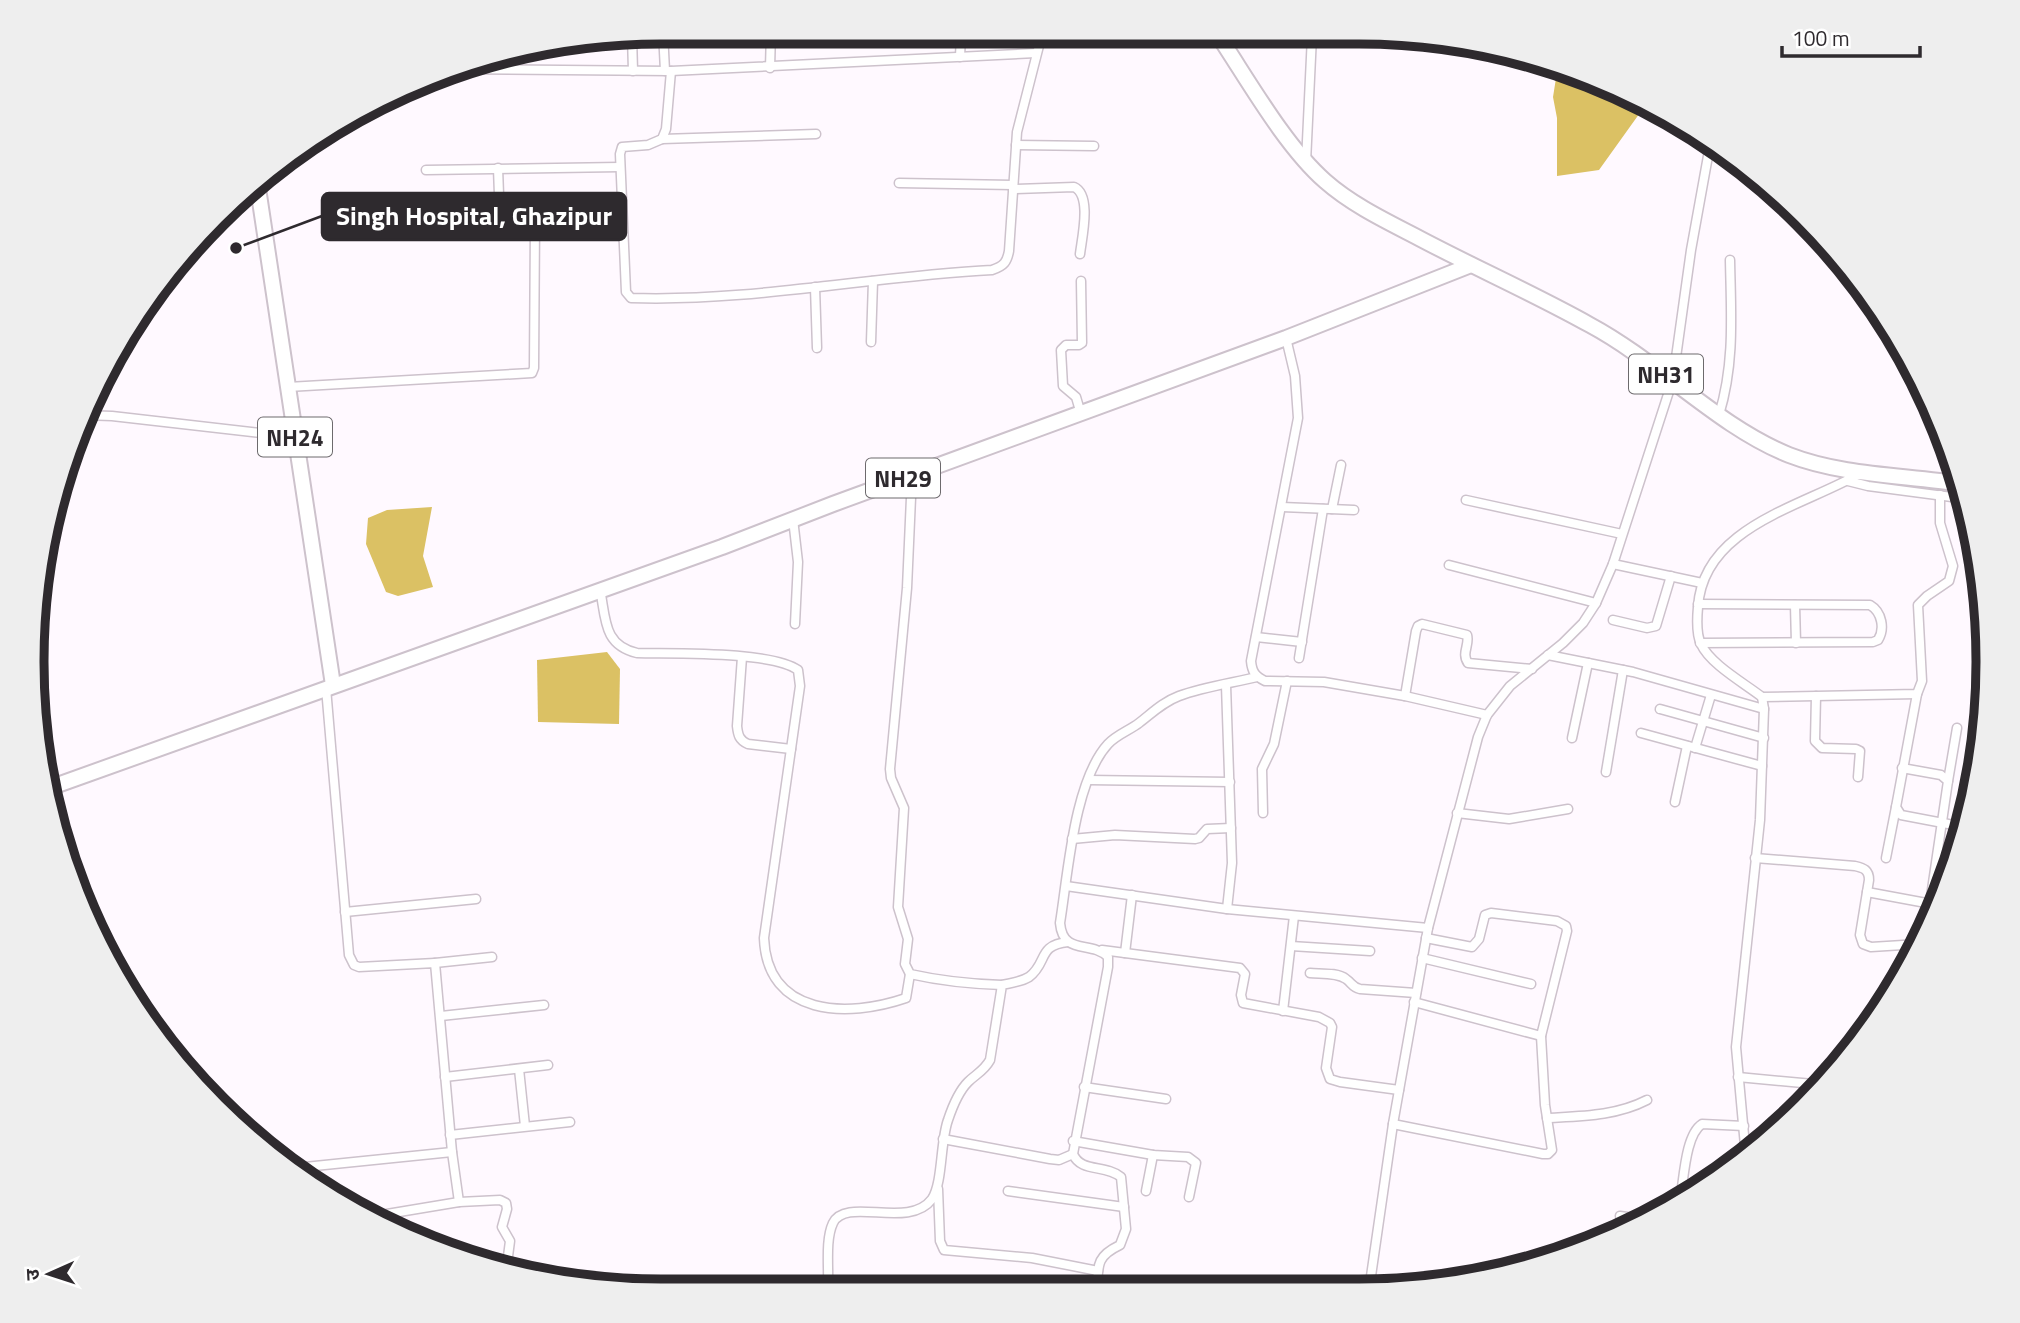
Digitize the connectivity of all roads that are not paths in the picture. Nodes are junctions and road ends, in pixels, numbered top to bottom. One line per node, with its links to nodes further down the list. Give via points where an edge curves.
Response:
1 (665, 44): 13 (street)
2 (770, 44): 10 (street)
3 (961, 44): 9 (street)
4 (1039, 44): 8 (street)
5 (1224, 44): 19 (highway, NH31)
6 (1312, 44): 19 (street)
7 (632, 45): 12 (street)
8 (1036, 53): 9 (street); 16 (street)
9 (960, 57): 10 (street)
10 (769, 68): 13 (street)
11 (488, 69): 12 (street)
12 (633, 71): 13 (street)
13 (668, 71): 15 (street)
14 (816, 134): 15 (street)
15 (662, 139): 21 (street, via 656,144 622,148)
16 (1016, 145): 17 (street); 24 (street)
17 (1094, 146)
18 (1711, 154): 39 (street, via 1690,250)
19 (1306, 162): 32 (highway, NH31, via 1343,195)
20 (498, 167): 21 (street); 22 (street); 27 (street)
21 (620, 167): 29 (street)
22 (426, 170)
23 (900, 183): 24 (street)
24 (1013, 187): 30 (street, via 1079,189 1085,205); 33 (street, via 1009,251 1001,267)
25 (259, 193): 40 (highway, NH24)
26 (432, 222): 27 (street)
27 (500, 222): 28 (street)
28 (535, 222): 29 (street); 40 (street, via 532,373)
29 (621, 222): 35 (street, via 626,292 631,298)
30 (1080, 254)
31 (1730, 260): 43 (street, via 1731,354)
32 (1471, 265): 36 (highway, NH29); 39 (highway, NH31, via 1590,325)
33 (873, 281): 35 (street); 37 (street)
34 (1081, 281): 41 (street, via 1082,343 1061,350 1063,386 1076,397)
35 (815, 287): 38 (street)
36 (1286, 338): 41 (highway, NH29); 53 (street, via 1298,418)
37 (871, 342)
38 (817, 348)
39 (1672, 379): 43 (highway, NH31); 57 (street)
40 (288, 387): 44 (highway, NH24)
41 (1081, 414): 47 (highway, NH29)
42 (95, 415): 44 (street)
43 (1719, 415): 46 (highway, NH31, via 1788,455)
44 (295, 437): 81 (highway, NH24)
45 (1341, 465): 54 (street)
46 (1864, 472): 48 (street); 49 (highway, NH31)
47 (912, 475): 56 (highway, NH29); 135 (street, via 908,579 890,769 904,808 898,907 908,939 905,964)
48 (1848, 481): 50 (street); 61 (street, via 1740,535 1709,565)
49 (1949, 482)
50 (1940, 495): 51 (street); 82 (street, via 1940,523 1953,566 1949,581 1918,605 1922,681)
51 (1953, 497)
52 (1466, 500): 57 (street)
53 (1282, 507): 54 (street); 68 (street)
54 (1327, 509): 55 (street); 69 (street)
55 (1354, 510)
56 (793, 519): 62 (highway, NH29); 67 (street, via 798,562)
57 (1622, 534): 58 (street)
58 (1613, 564): 60 (street); 63 (street)
59 (1449, 565): 63 (street)
60 (1671, 576): 61 (street); 66 (street, via 1656,626)
61 (1702, 583): 64 (street)
62 (600, 589): 73 (street, via 609,634 626,650); 81 (highway, NH29)
63 (1596, 603): 72 (street, via 1583,623)
64 (1698, 604): 65 (street); 70 (street)
65 (1795, 605): 71 (street); 71 (street, via 1870,605 1880,613 1882,628 1873,642)
66 (1613, 620)
67 (795, 624)
68 (1256, 637): 69 (street); 78 (street, via 1251,661)
69 (1302, 642): 74 (street)
70 (1700, 643): 71 (street); 86 (street, via 1712,659)
71 (1796, 643)
72 (1548, 655): 75 (street); 76 (street)
73 (743, 657): 96 (street, via 738,735 748,744); 96 (street, via 798,670)
74 (1299, 658)
75 (1588, 663): 77 (street); 93 (street)
76 (1532, 669): 85 (street, via 1468,663 1467,635 1422,624 1416,631); 89 (street)
77 (1623, 670): 83 (street); 99 (street)
78 (1257, 677): 79 (street); 80 (street)
79 (1287, 681): 85 (street, via 1324,682); 108 (street, via 1274,744 1262,769)
80 (1226, 685): 101 (street, via 1164,703 1110,741); 103 (street)
81 (329, 687): 104 (highway); 123 (street)
82 (1917, 694): 84 (street); 98 (street)
83 (1711, 695): 88 (street); 90 (street)
84 (1816, 695): 86 (street); 100 (street, via 1817,746 1860,751)
85 (1405, 696): 89 (street)
86 (1762, 696): 88 (street)
87 (1660, 709): 90 (street)
88 (1764, 709): 94 (street)
89 (1487, 715): 109 (street)
90 (1703, 721): 94 (street); 95 (street)
91 (1957, 728): 102 (street)
92 (1641, 733): 95 (street)
93 (1572, 738)
94 (1764, 738): 97 (street)
95 (1691, 747): 97 (street); 105 (street)
96 (791, 749): 135 (street, via 766,917 768,967 795,998 848,1009 906,998)
97 (1762, 766): 114 (street)
98 (1902, 768): 102 (street, via 1941,775); 106 (street)
99 (1606, 772)
100 (1858, 776)
101 (1090, 780): 103 (street); 113 (street)
102 (1948, 781): 110 (street)
103 (1230, 782): 112 (street)
104 (57, 785)
105 (1675, 802)
106 (1896, 807): 110 (street, via 1901,815); 115 (street)
107 (1568, 810): 109 (street, via 1509,819)
108 (1263, 813)
109 (1457, 813): 125 (street)
110 (1941, 823): 111 (street); 116 (street)
111 (1954, 825)
112 (1231, 828): 113 (street, via 1207,829 1195,839 1115,835); 122 (street)
113 (1072, 839): 117 (street)
114 (1755, 858): 118 (street, via 1862,867 1869,874); 147 (street, via 1737,1021)
115 (1886, 858)
116 (1935, 881)
117 (1066, 886): 119 (street); 126 (street, via 1060,923)
118 (1867, 892): 121 (street); 127 (street, via 1860,935 1863,944)
119 (1132, 895): 122 (street); 131 (street)
120 (476, 900): 123 (street)
121 (1927, 903)
122 (1227, 909): 124 (street)
123 (345, 912): 134 (street, via 354,965)
124 (1294, 916): 125 (street); 128 (street)
125 (1427, 933): 133 (street); 143 (street, via 1472,947 1485,915 1491,913 1566,926)
126 (1068, 942): 129 (street); 138 (street, via 1049,947 1025,979)
127 (1907, 945)
128 (1291, 946): 130 (street); 141 (street)
129 (1101, 950): 131 (street); 149 (street, via 1108,957 1108,967)
130 (1370, 951)
131 (1125, 953): 141 (street, via 1240,968 1245,974 1243,1003)
132 (492, 957): 134 (street)
133 (1422, 958): 137 (street); 139 (street)
134 (435, 963): 142 (street)
135 (910, 974): 138 (street, via 961,984)
136 (1310, 974): 139 (street, via 1339,975 1360,989)
137 (1531, 984)
138 (1002, 985): 159 (street, via 990,1060 964,1087)
139 (1415, 998): 143 (street); 150 (street)
140 (544, 1005): 142 (street)
141 (1283, 1011): 150 (street, via 1330,1023 1326,1068 1330,1079)
142 (441, 1016): 146 (street)
143 (1542, 1036): 153 (street)
144 (548, 1065): 145 (street)
145 (519, 1069): 146 (street); 156 (street)
146 (445, 1077): 158 (street)
147 (1738, 1077): 148 (street); 157 (street)
148 (1809, 1084)
149 (1084, 1087): 151 (street); 162 (street)
150 (1399, 1090): 155 (street)
151 (1166, 1099)
152 (1647, 1100): 153 (street, via 1614,1113)
153 (1547, 1118): 155 (street, via 1552,1144 1548,1154)
154 (570, 1122): 156 (street)
155 (1393, 1124): 182 (street)
156 (525, 1126): 158 (street)
157 (1744, 1126): 160 (street); 169 (street, via 1697,1127)
158 (450, 1135): 164 (street)
159 (943, 1139): 165 (street, via 1050,1159); 168 (street)
160 (1745, 1139): 161 (street); 163 (street)
161 (1750, 1140)
162 (1073, 1141): 165 (street); 166 (street)
163 (1745, 1143)
164 (452, 1153): 167 (street); 173 (street)
165 (1073, 1154): 174 (street, via 1082,1166 1107,1169 1121,1177)
166 (1153, 1154): 171 (street); 172 (street, via 1194,1160)
167 (306, 1167)
168 (937, 1186): 179 (street, via 944,1250 1032,1258); 180 (street, via 932,1198 911,1212 839,1215 832,1224)
169 (1682, 1187)
170 (1008, 1191): 174 (street)
171 (1146, 1191)
172 (1189, 1197)
173 (459, 1202): 175 (street); 178 (street, via 495,1199 506,1203 502,1227 510,1241)
174 (1124, 1207): 179 (street, via 1124,1238 1120,1245 1105,1251)
175 (385, 1214)
176 (1620, 1216): 177 (street)
177 (1629, 1217)
178 (508, 1259)
179 (1098, 1271): 181 (street)
180 (828, 1279)
181 (1098, 1279)
182 (1370, 1279)

